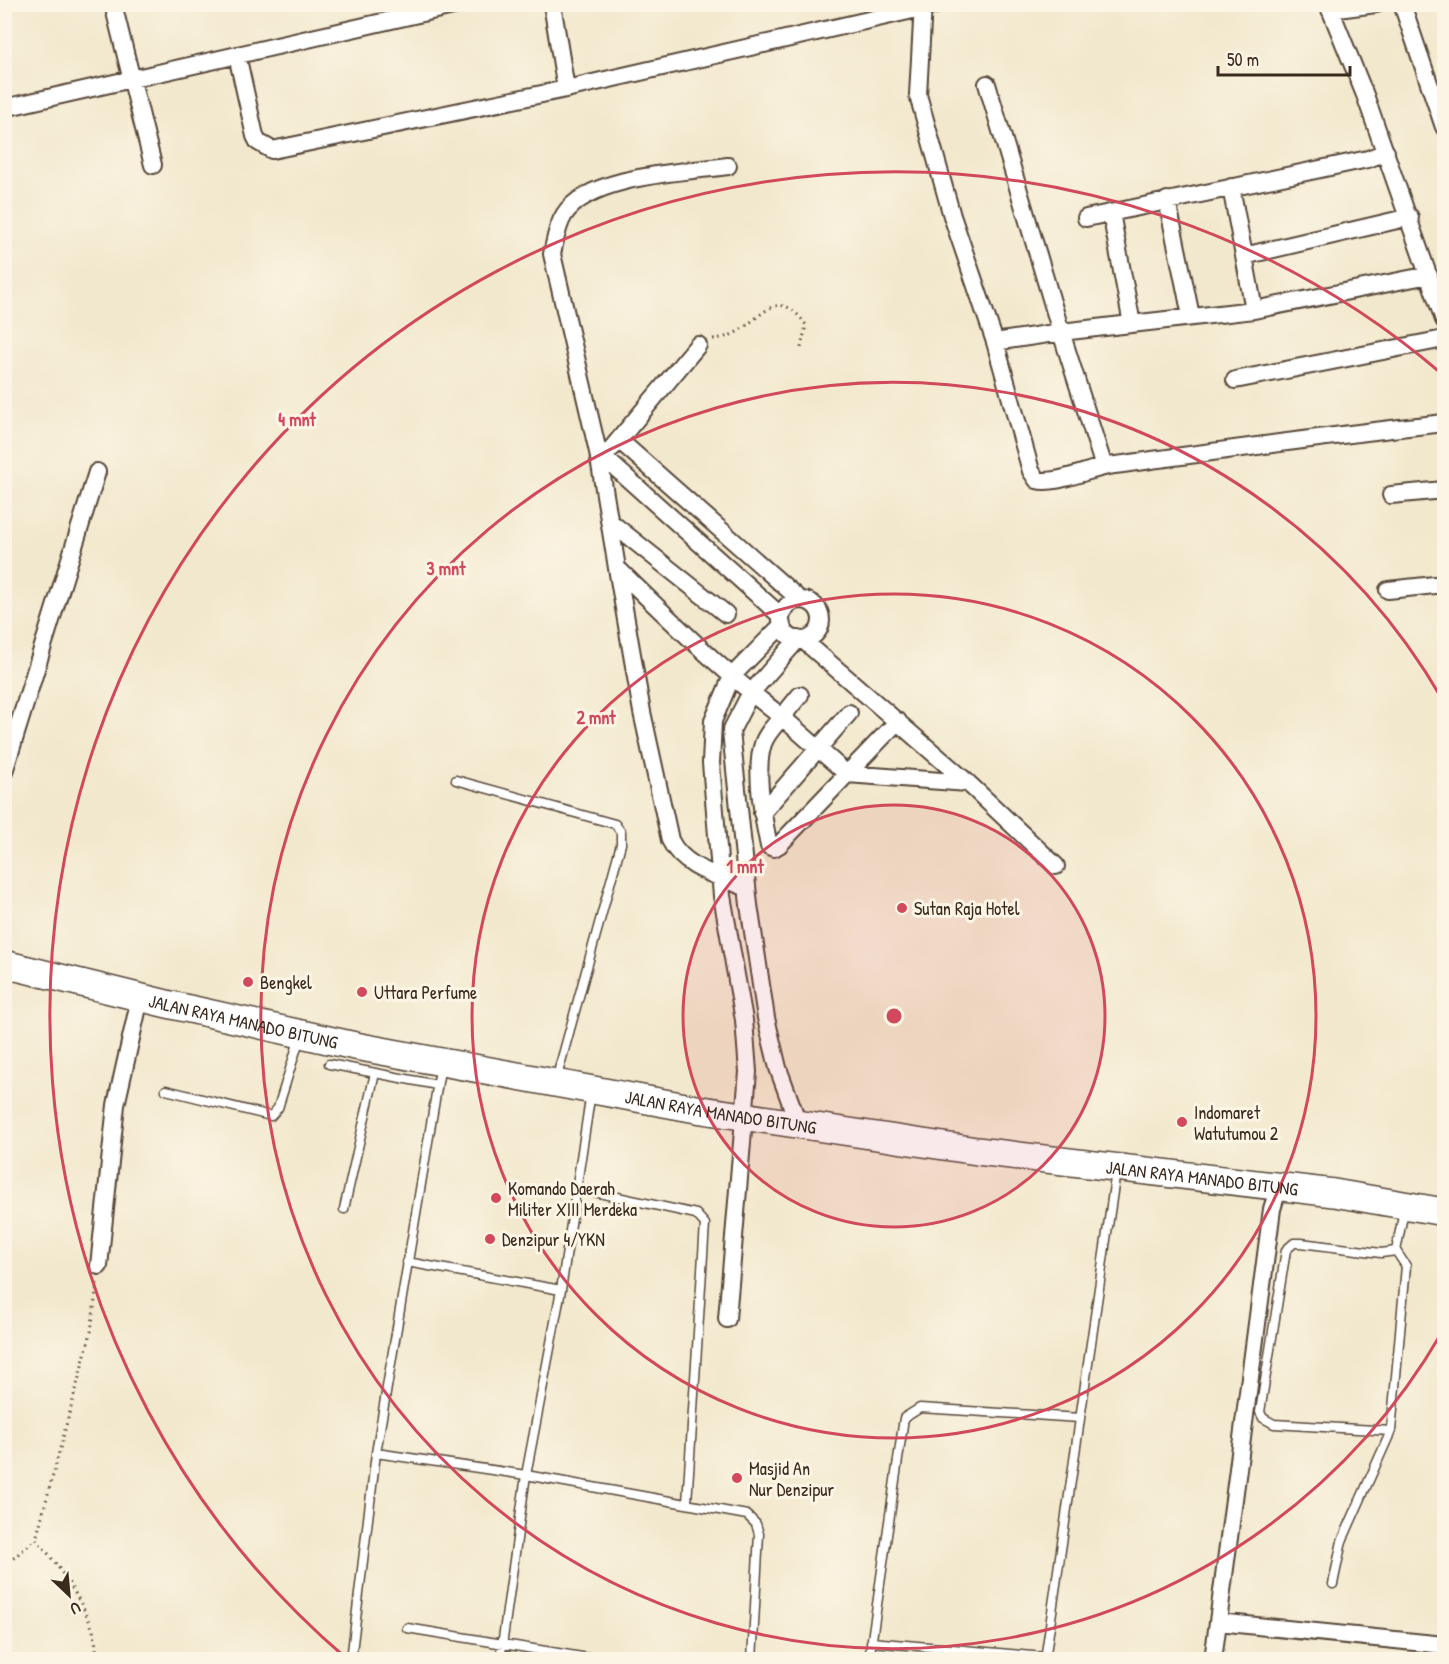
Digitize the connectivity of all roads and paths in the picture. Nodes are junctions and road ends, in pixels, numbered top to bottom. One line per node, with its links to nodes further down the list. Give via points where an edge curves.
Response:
1 (113, 4): 10 (street)
2 (462, 4): 8 (street)
3 (552, 4): 12 (street)
4 (1376, 4): 7 (street)
5 (1402, 4): 14 (street)
6 (928, 5): 12 (street); 31 (street, via 918,95 952,216)
7 (1329, 8): 15 (street)
8 (417, 9): 9 (street)
9 (237, 55): 10 (street); 12 (street, via 255,136 272,150)
10 (131, 79): 13 (street); 16 (street)
11 (987, 84): 29 (street)
12 (566, 89)
13 (4, 108)
14 (1444, 122)
15 (1386, 152): 18 (street); 21 (street)
16 (153, 165)
17 (728, 166): 37 (street, via 610,184 576,201 564,215 552,254)
18 (1231, 187): 19 (street); 23 (street)
19 (1167, 200): 20 (street); 26 (street)
20 (1111, 213): 22 (street); 28 (street)
21 (1410, 217): 23 (street); 24 (street)
22 (1086, 218)
23 (1244, 256): 25 (street)
24 (1429, 275): 25 (street); 27 (street)
25 (1254, 310): 26 (street)
26 (1191, 316): 28 (street)
27 (1444, 320)
28 (1132, 324): 29 (street)
29 (1061, 332): 31 (street); 38 (street)
30 (1444, 339): 34 (street)
31 (995, 342): 38 (street, via 1032,476 1039,481)
32 (698, 345): 33 (path, via 728,337 766,308 778,306 789,307 806,325); 36 (street)
33 (801, 348)
34 (1235, 380)
35 (1444, 423): 38 (street)
36 (619, 440): 37 (street); 46 (street)
37 (601, 455): 42 (street); 48 (street)
38 (1104, 467)
39 (97, 472): 57 (street)
40 (1444, 490): 41 (street)
41 (1391, 495)
42 (609, 521): 43 (street); 47 (street)
43 (617, 568): 50 (street); 63 (street, via 642,712 670,840 685,860)
44 (1444, 584): 45 (street)
45 (1388, 590)
46 (799, 599): 48 (street, via 791,602); 49 (street, via 816,605 821,622 812,637)
47 (726, 614)
48 (781, 621): 49 (street, via 786,633); 50 (street)
49 (800, 639): 51 (street); 55 (street)
50 (732, 676): 51 (street); 63 (street, via 713,721 711,763)
51 (750, 694): 54 (street); 64 (street, via 731,731)
52 (800, 695): 54 (street)
53 (849, 714): 56 (street)
54 (782, 717): 56 (street); 61 (street, via 763,744)
55 (898, 721): 58 (street); 60 (street)
56 (818, 748): 58 (street); 61 (street)
57 (4, 772)
58 (847, 774): 60 (street); 61 (street, via 776,847 769,846)
59 (456, 780): 71 (lane, via 615,824 621,832 621,844)
60 (968, 783): 62 (street)
61 (762, 813)
62 (1056, 866)
63 (721, 877): 64 (street); 74 (street, via 744,1020 748,1072)
64 (747, 888): 75 (street, via 766,1018 777,1068)
65 (4, 964): 66 (highway, JALAN RAYA MANADO BITUNG)
66 (140, 998): 67 (highway, JALAN RAYA MANADO BITUNG); 84 (street, via 116,1105)
67 (302, 1034): 70 (highway, JALAN RAYA MANADO BITUNG); 73 (lane, via 278,1108 271,1116)
68 (329, 1064): 69 (lane)
69 (375, 1073): 70 (lane); 80 (lane)
70 (439, 1073): 71 (highway, JALAN RAYA MANADO BITUNG); 83 (lane)
71 (555, 1083): 72 (highway, JALAN RAYA MANADO BITUNG)
72 (591, 1089): 74 (highway, JALAN RAYA MANADO BITUNG); 78 (lane)
73 (166, 1090)
74 (745, 1117): 75 (highway, JALAN RAYA MANADO BITUNG); 86 (street)
75 (798, 1123): 76 (highway, JALAN RAYA MANADO BITUNG, via 977,1150)
76 (1117, 1165): 77 (highway, JALAN RAYA MANADO BITUNG); 87 (lane)
77 (1279, 1186): 79 (highway, JALAN RAYA MANADO BITUNG, via 1334,1192); 95 (street, via 1272,1209)
78 (576, 1188): 85 (lane); 91 (lane, via 696,1214 705,1224)
79 (1405, 1207): 81 (highway, JALAN RAYA MANADO BITUNG); 82 (lane)
80 (344, 1209)
81 (1444, 1212)
82 (1396, 1251): 88 (lane, via 1406,1266); 88 (lane, via 1381,1253 1301,1243 1286,1250 1260,1412 1275,1424)
83 (407, 1263): 85 (lane); 89 (lane)
84 (99, 1266): 92 (path, via 91,1332)
85 (561, 1290): 90 (lane)
86 (727, 1319)
87 (1080, 1418): 98 (lane, via 920,1408 904,1418); 100 (lane)
88 (1391, 1431): 94 (lane, via 1342,1541)
89 (376, 1453): 90 (lane); 102 (lane)
90 (526, 1475): 91 (lane); 97 (lane)
91 (687, 1503): 105 (lane, via 747,1515 756,1524 759,1534)
92 (36, 1539): 93 (path); 101 (path, via 85,1612 94,1632)
93 (4, 1566)
94 (1333, 1584)
95 (1218, 1622): 99 (street); 107 (street)
96 (407, 1628): 97 (lane)
97 (502, 1642): 103 (lane); 104 (lane)
98 (871, 1642): 100 (lane); 106 (lane)
99 (1444, 1645)
100 (1045, 1658)
101 (97, 1659)
102 (351, 1659)
103 (500, 1659)
104 (600, 1659)
105 (752, 1659)
106 (869, 1659)
107 (1213, 1659)

